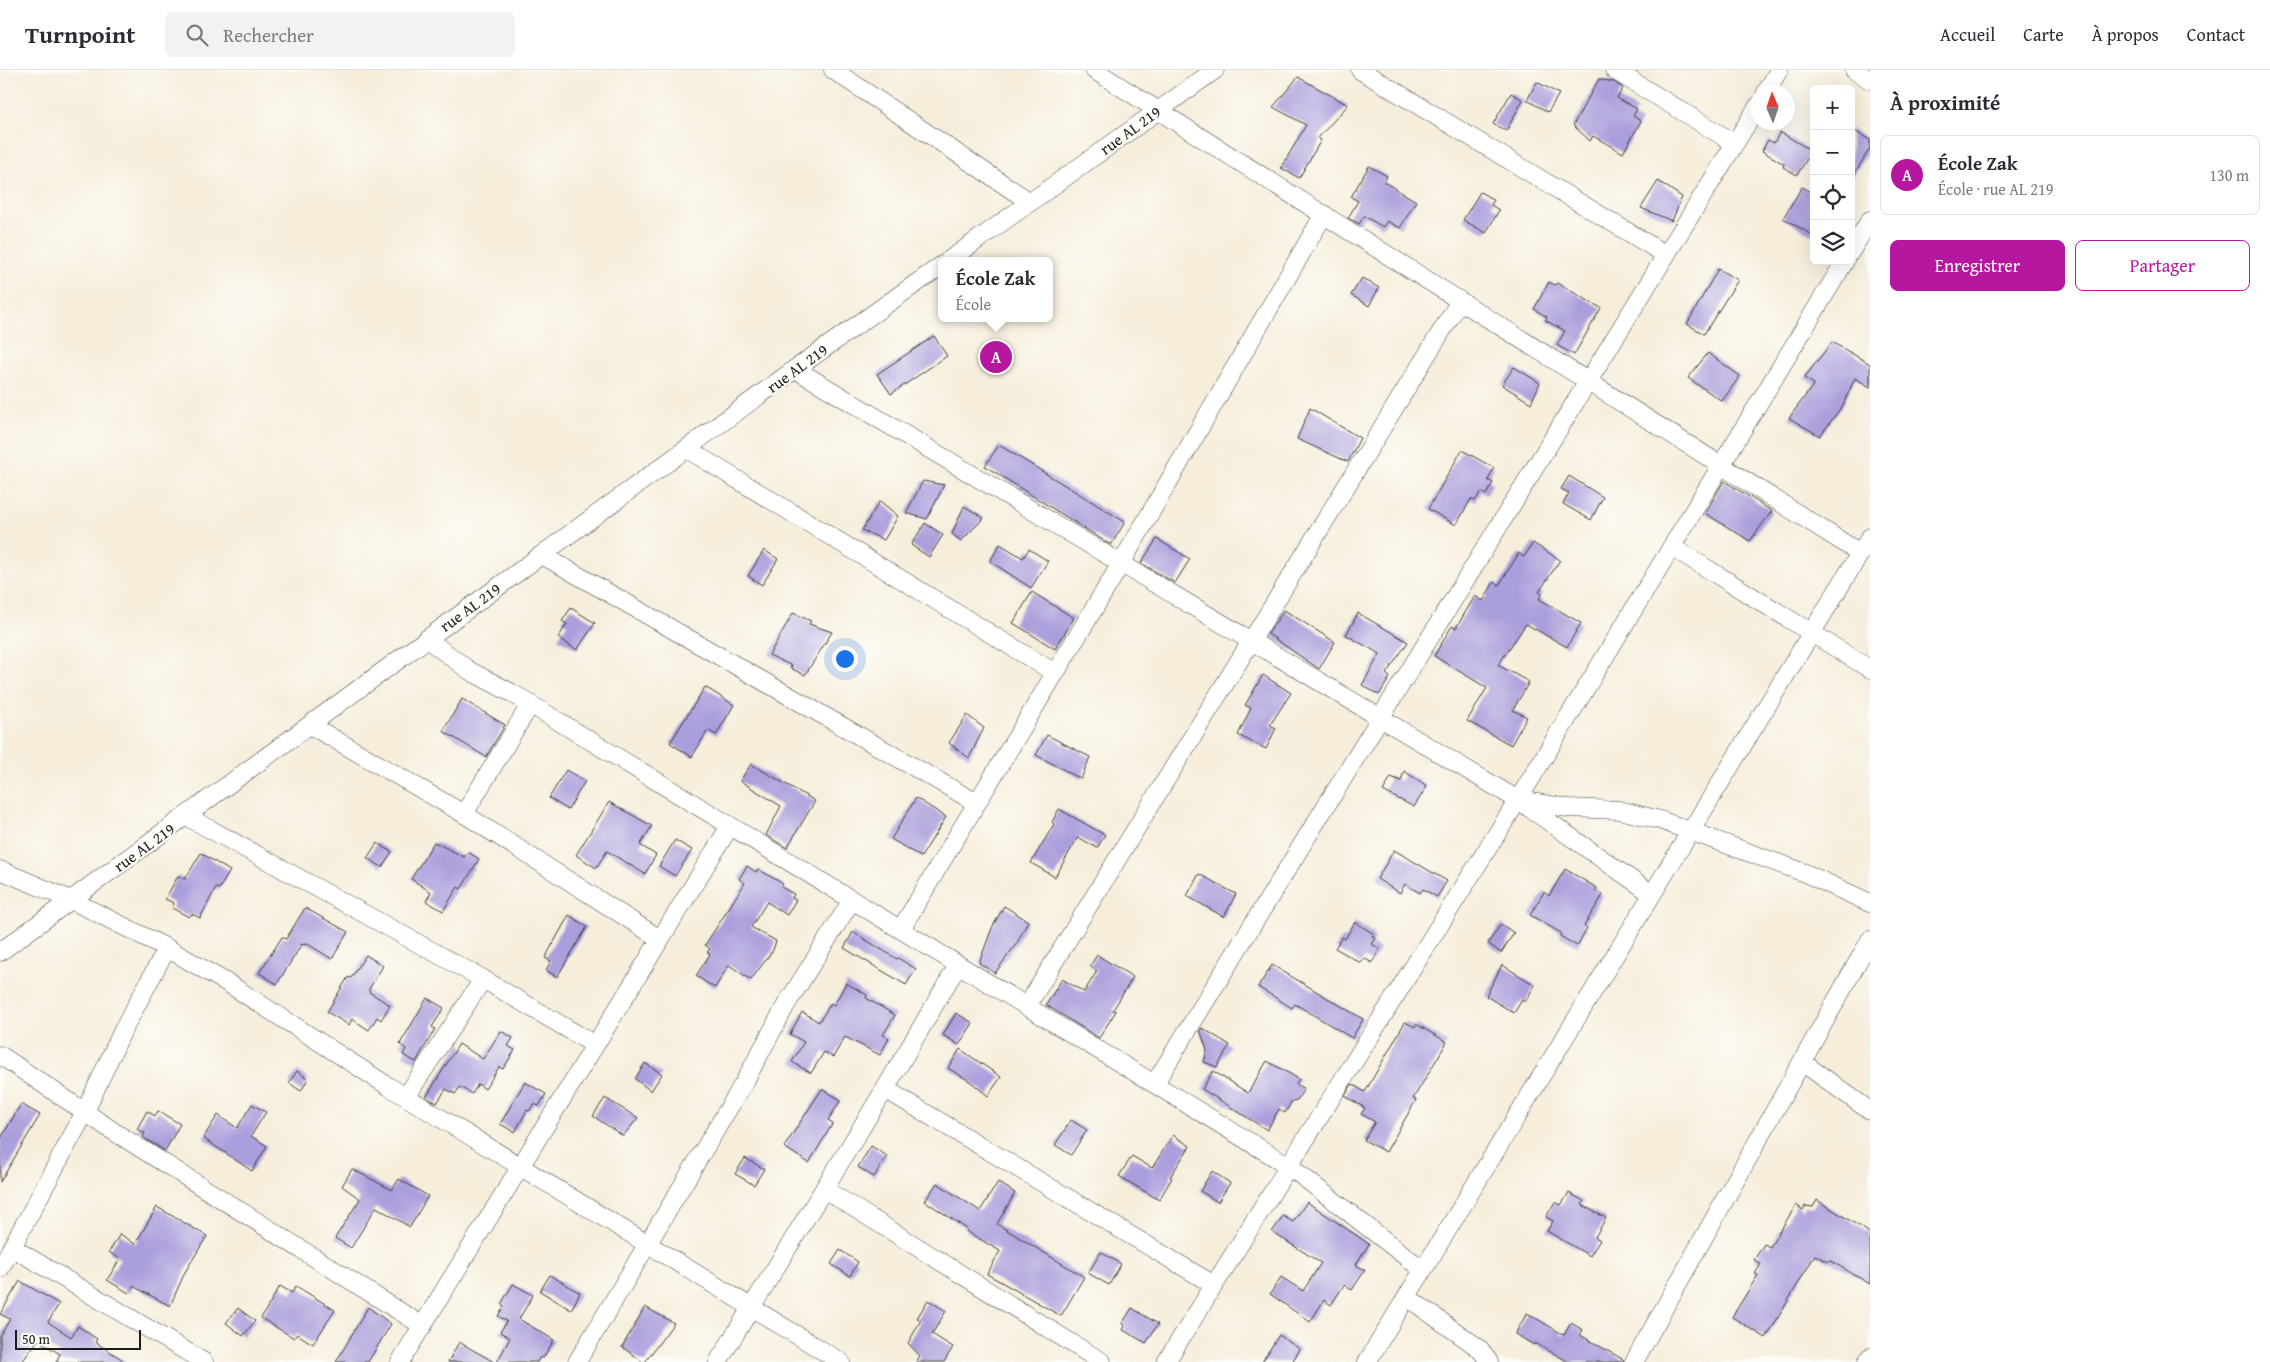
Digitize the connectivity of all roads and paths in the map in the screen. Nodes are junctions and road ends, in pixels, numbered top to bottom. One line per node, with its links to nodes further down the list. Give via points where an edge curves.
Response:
1 (834, 70): 13 (street)
2 (1094, 70): 10 (street)
3 (1215, 70): 10 (street, rue AL 219)
4 (1360, 70): 17 (street)
5 (1614, 70): 12 (street)
6 (1780, 70): 9 (street)
7 (1854, 70): 8 (street)
8 (1870, 80)
9 (1770, 85)
10 (1158, 109): 13 (street, rue AL 219); 14 (street)
11 (1750, 118): 12 (street)
12 (1734, 143): 17 (street)
13 (1030, 202): 18 (street, rue AL 219)
14 (1324, 214): 21 (street); 30 (street)
15 (1870, 220): 16 (street)
16 (1855, 244)
17 (1666, 255): 23 (street)
18 (954, 257)
19 (1843, 265): 25 (street)
20 (938, 268): 22 (street, rue AL 219)
21 (1460, 301): 23 (street); 33 (street)
22 (795, 369): 24 (street, rue AL 219); 30 (street)
23 (1588, 381): 25 (street); 37 (street)
24 (687, 449): 29 (street, rue AL 219); 35 (street)
25 (1721, 465): 27 (street); 28 (street)
26 (1870, 537): 28 (street)
27 (1672, 547): 31 (street); 39 (street)
28 (1860, 553): 31 (street)
29 (542, 555): 32 (street, rue AL 219); 40 (street)
30 (1122, 562): 33 (street); 35 (street)
31 (1811, 632): 34 (street); 44 (street)
32 (427, 639): 36 (street, via 470,671); 38 (street, rue AL 219)
33 (1252, 640): 37 (street); 57 (street)
34 (1870, 669)
35 (1055, 673): 40 (street)
36 (530, 705): 41 (street); 43 (street)
37 (1381, 717): 39 (street); 61 (street)
38 (310, 725): 41 (street); 42 (street, rue AL 219)
39 (1518, 800): 44 (street, via 1568,808 1619,810); 46 (street); 67 (street)
40 (977, 802): 50 (street)
41 (464, 814): 51 (street)
42 (186, 816): 47 (street, rue AL 219); 56 (street)
43 (730, 826): 48 (street); 51 (street)
44 (1691, 830): 46 (street); 49 (street, via 1805,872)
45 (0, 870): 47 (street)
46 (1652, 894): 72 (street)
47 (71, 900): 53 (street); 54 (street, rue AL 219)
48 (852, 900): 50 (street); 69 (street, via 786,1005)
49 (1870, 903)
50 (900, 929): 55 (street)
51 (660, 939): 58 (street)
52 (1870, 940): 60 (street)
53 (167, 948): 63 (street); 65 (street, via 122,1032)
54 (0, 952)
55 (958, 965): 57 (street); 62 (street)
56 (483, 979): 58 (street); 63 (street)
57 (1027, 1006): 61 (street)
58 (595, 1045): 66 (street)
59 (0, 1056): 65 (street)
60 (1802, 1062): 64 (street); 87 (street)
61 (1155, 1084): 67 (street)
62 (885, 1089): 68 (street); 73 (street)
63 (406, 1097): 66 (street)
64 (1870, 1111)
65 (85, 1112): 70 (street); 76 (street)
66 (521, 1166): 69 (street); 76 (street)
67 (1289, 1166): 72 (street); 73 (street)
68 (824, 1189): 75 (street); 83 (street)
69 (648, 1244): 75 (street); 80 (street)
70 (13, 1248): 71 (street); 78 (street)
71 (0, 1269)
72 (1423, 1270): 74 (street)
73 (1214, 1284): 84 (street)
74 (1407, 1297): 85 (street); 86 (street, via 1480,1349)
75 (751, 1307): 81 (street); 82 (street)
76 (423, 1326): 79 (street)
77 (1870, 1357): 88 (street)
78 (204, 1362)
79 (400, 1362)
80 (577, 1362)
81 (718, 1362)
82 (841, 1362)
83 (1102, 1362)
84 (1166, 1362)
85 (1367, 1362)
86 (1489, 1362)
87 (1634, 1362)
88 (1867, 1362)

